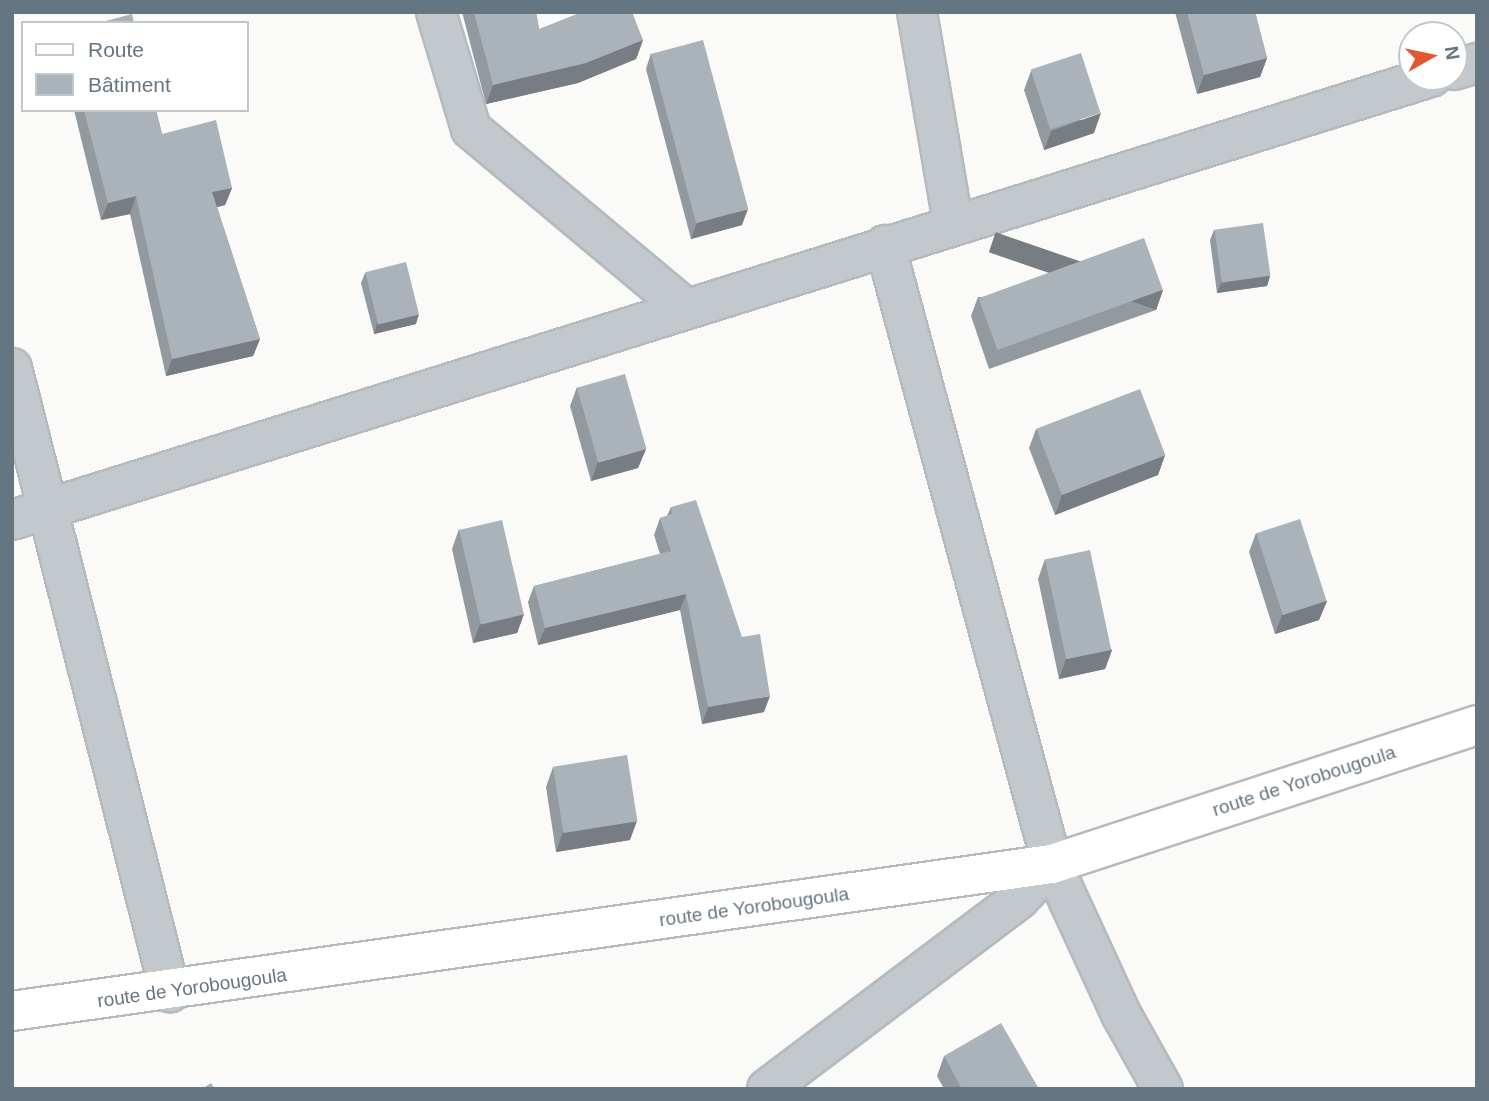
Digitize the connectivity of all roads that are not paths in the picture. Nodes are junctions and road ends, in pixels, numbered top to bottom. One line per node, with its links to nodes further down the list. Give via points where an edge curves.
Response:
1 (436, 12): 6 (street, via 471,129)
2 (917, 12): 4 (street)
3 (1398, 87): 4 (street)
4 (953, 222): 5 (street)
5 (885, 245): 6 (street); 10 (street)
6 (684, 307): 8 (street)
7 (12, 368): 8 (street)
8 (28, 515): 11 (street)
9 (1477, 725): 10 (main road, route de Yorobougoula)
10 (1052, 864): 11 (main road, route de Yorobougoula); 13 (street, via 1019,899); 14 (street, via 1121,1014)
11 (170, 992): 12 (main road, route de Yorobougoula)
12 (12, 1011)
13 (766, 1089)
14 (1163, 1089)

